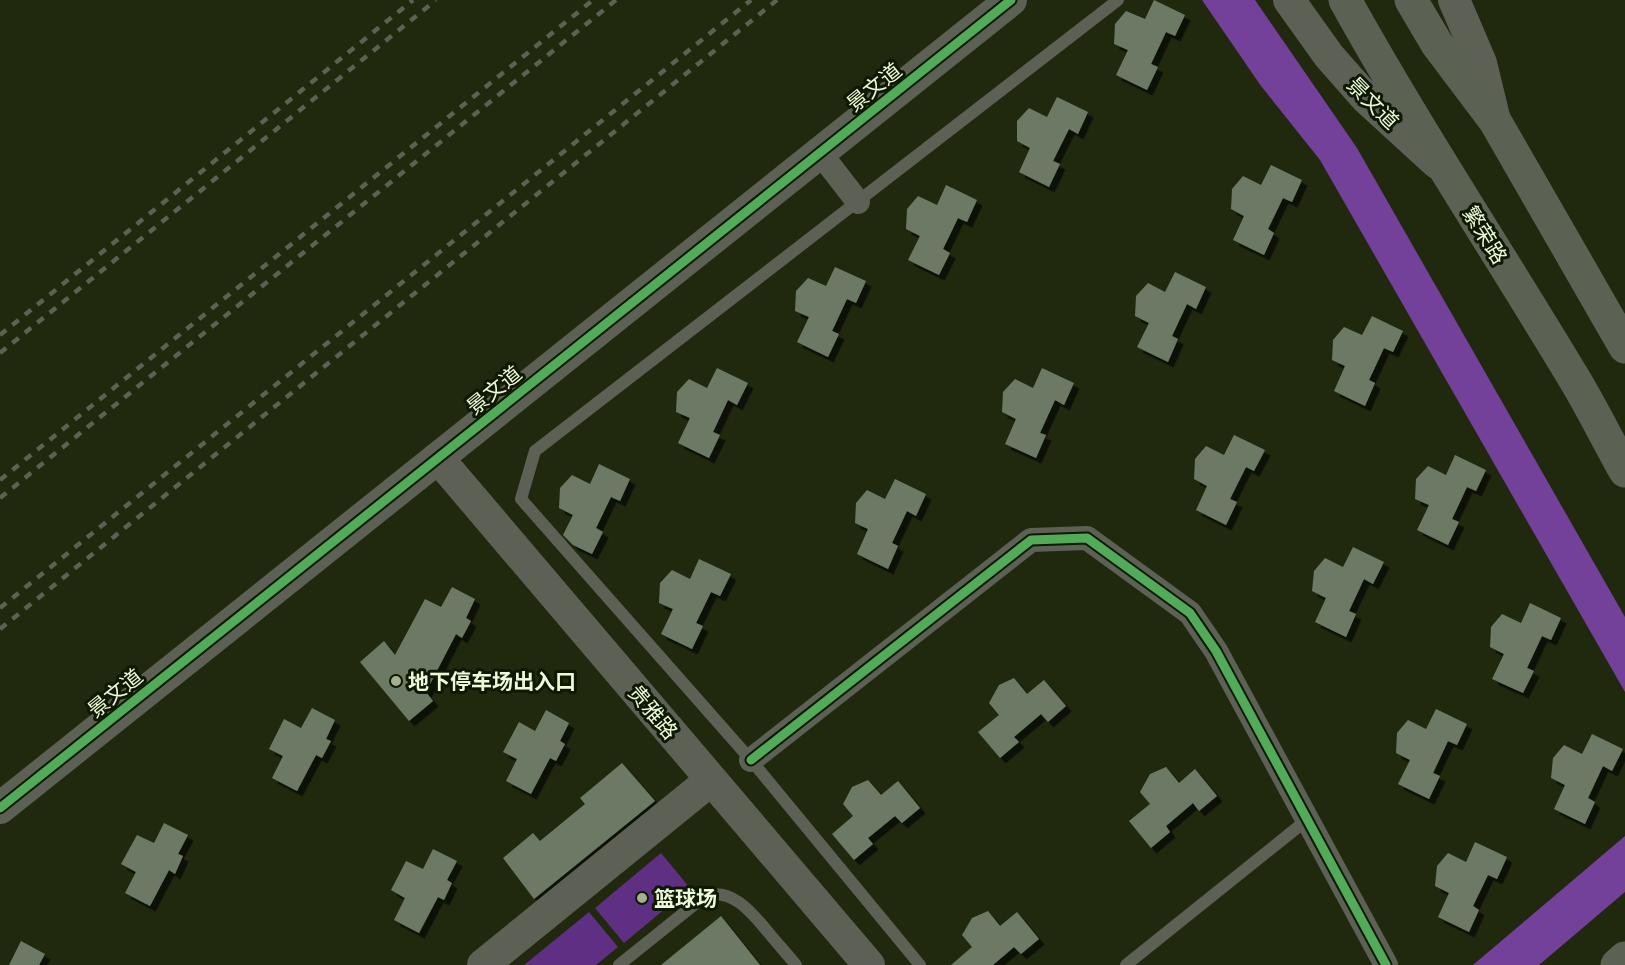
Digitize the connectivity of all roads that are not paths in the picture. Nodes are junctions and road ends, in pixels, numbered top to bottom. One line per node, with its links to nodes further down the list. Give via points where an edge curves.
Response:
1 (1011, 0): 8 (street, 景文道)
2 (1118, 0): 10 (lane)
3 (1289, 0): 9 (street, 景文道, via 1329,56 1366,98)
4 (1345, 0): 9 (main road, 繁荣路)
5 (1411, 0): 7 (main road, via 1437,44)
6 (1454, 0): 7 (street, via 1481,63)
7 (1495, 121): 11 (main road)
8 (820, 153): 10 (street); 12 (street, 景文道)
9 (1445, 170): 13 (main road, 繁荣路, via 1573,377)
10 (858, 202): 14 (lane, via 535,451 521,499)
11 (1625, 347)
12 (438, 458): 15 (street, 贵雅路); 16 (street, 景文道)
13 (1625, 471)
14 (751, 760): 17 (street, via 1031,540 1087,538 1190,613 1216,651); 23 (lane)
15 (711, 780): 19 (street); 22 (street, 贵雅路)
16 (0, 808)
17 (1308, 819): 24 (lane); 25 (street)
18 (1625, 958): 26 (main road)
19 (483, 965)
20 (619, 965): 21 (lane, via 705,896 714,893 725,895 750,911)
21 (796, 965)
22 (869, 965)
23 (920, 965)
24 (1126, 965)
25 (1386, 965)
26 (1617, 965)

